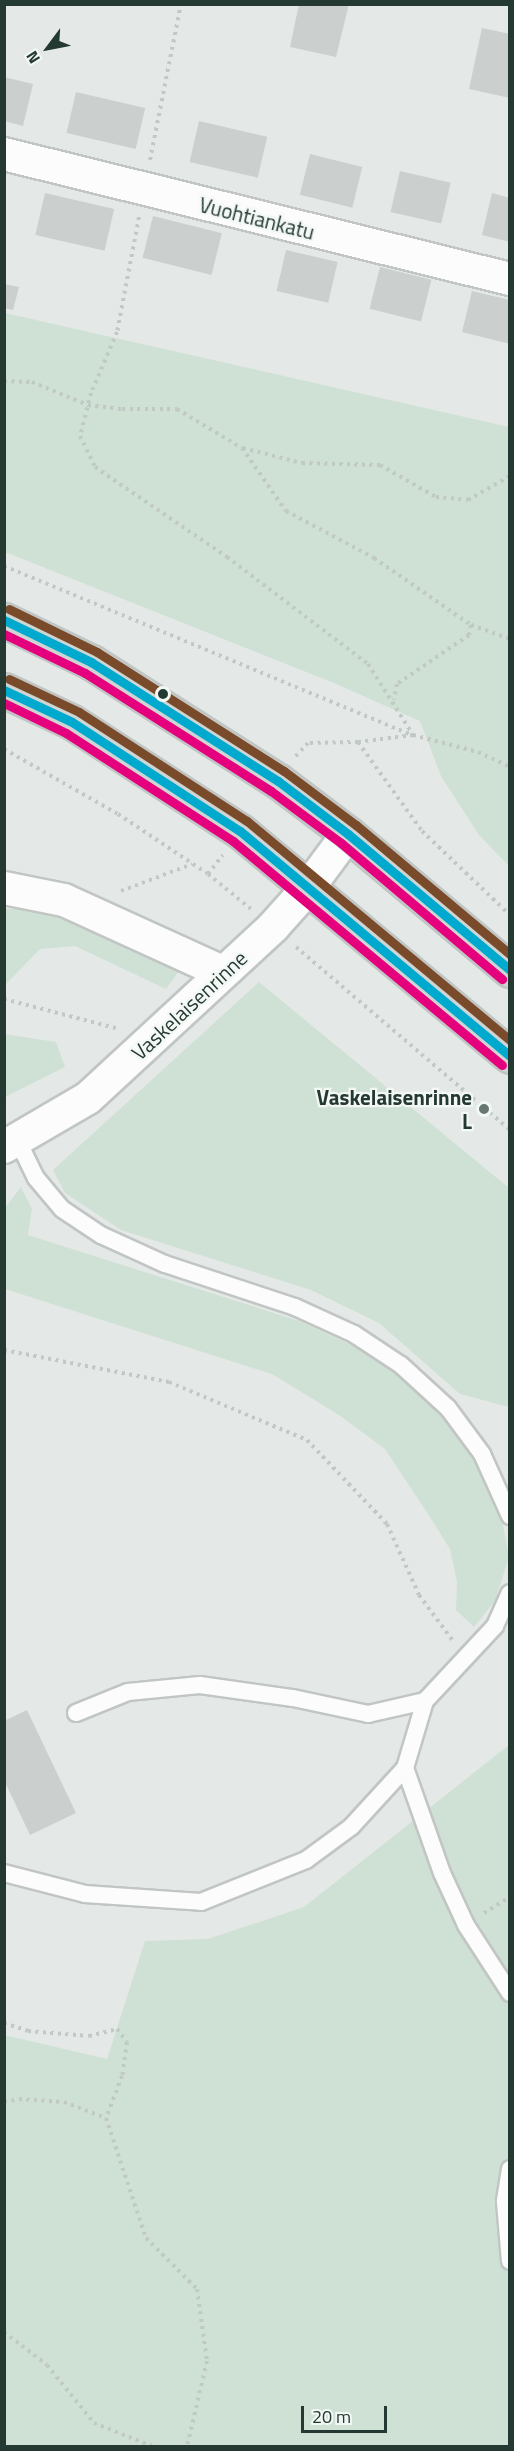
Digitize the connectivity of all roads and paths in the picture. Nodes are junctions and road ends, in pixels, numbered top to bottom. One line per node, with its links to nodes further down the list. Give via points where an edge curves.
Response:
1 (180, 4): 3 (path)
2 (4, 154): 3 (street, Vuohtiankatu)
3 (144, 191): 4 (street, Vuohtiankatu); 6 (path, via 117,332)
4 (510, 279)
5 (4, 381): 6 (path, via 32,382)
6 (88, 405): 7 (path, via 177,409); 14 (path, via 80,436 95,467 227,556 368,664)
7 (242, 448): 8 (path, via 302,463 380,465 436,497 468,500); 11 (path, via 286,511 374,558)
8 (510, 476)
9 (4, 566): 15 (path)
10 (4, 620): 19 (main road, via 91,662 278,781)
11 (471, 625): 12 (path); 14 (path, via 469,635 397,684)
12 (510, 639)
13 (4, 690): 22 (main road, via 72,722 240,831)
14 (394, 700): 15 (path)
15 (413, 735): 16 (path); 18 (path, via 478,752)
16 (358, 742): 17 (path, via 308,743); 24 (path, via 422,831)
17 (296, 756)
18 (510, 767)
19 (348, 834): 22 (street, Vaskelaisenrinne); 25 (main road)
20 (193, 864): 23 (path, via 132,890)
21 (4, 888): 26 (street, via 64,900)
22 (308, 888): 26 (street, Vaskelaisenrinne); 29 (main road)
23 (110, 893)
24 (510, 915)
25 (510, 970)
26 (222, 972): 28 (street, Vaskelaisenrinne)
27 (4, 999): 28 (path)
28 (154, 1038): 30 (street, Vaskelaisenrinne, via 88,1098)
29 (510, 1056)
30 (11, 1144): 32 (lane, via 62,1209 101,1234 165,1264 295,1307 354,1334 401,1365 448,1408 482,1454)
31 (4, 1350): 34 (path, via 169,1382 307,1440 387,1524 419,1595)
32 (510, 1516)
33 (510, 1593): 34 (lane, via 495,1626)
34 (464, 1657): 35 (lane)
35 (425, 1701): 36 (lane, via 368,1714 293,1698 200,1685 128,1692); 37 (lane)
36 (76, 1713)
37 (405, 1768): 38 (lane, via 351,1827 306,1860 201,1902 85,1894); 40 (lane, via 442,1873)
38 (4, 1873)
39 (510, 1897): 40 (path)
40 (466, 1925): 41 (lane)
41 (510, 1993)
42 (4, 2023): 44 (path, via 28,2031 89,2036 117,2029 127,2042 122,2076)
43 (4, 2102): 44 (path, via 64,2102)
44 (106, 2118): 49 (path, via 146,2238 197,2289 207,2361)
45 (510, 2169): 46 (lane, via 505,2202)
46 (510, 2260)
47 (4, 2332): 48 (path, via 47,2365 94,2423)
48 (152, 2446)
49 (187, 2446)

